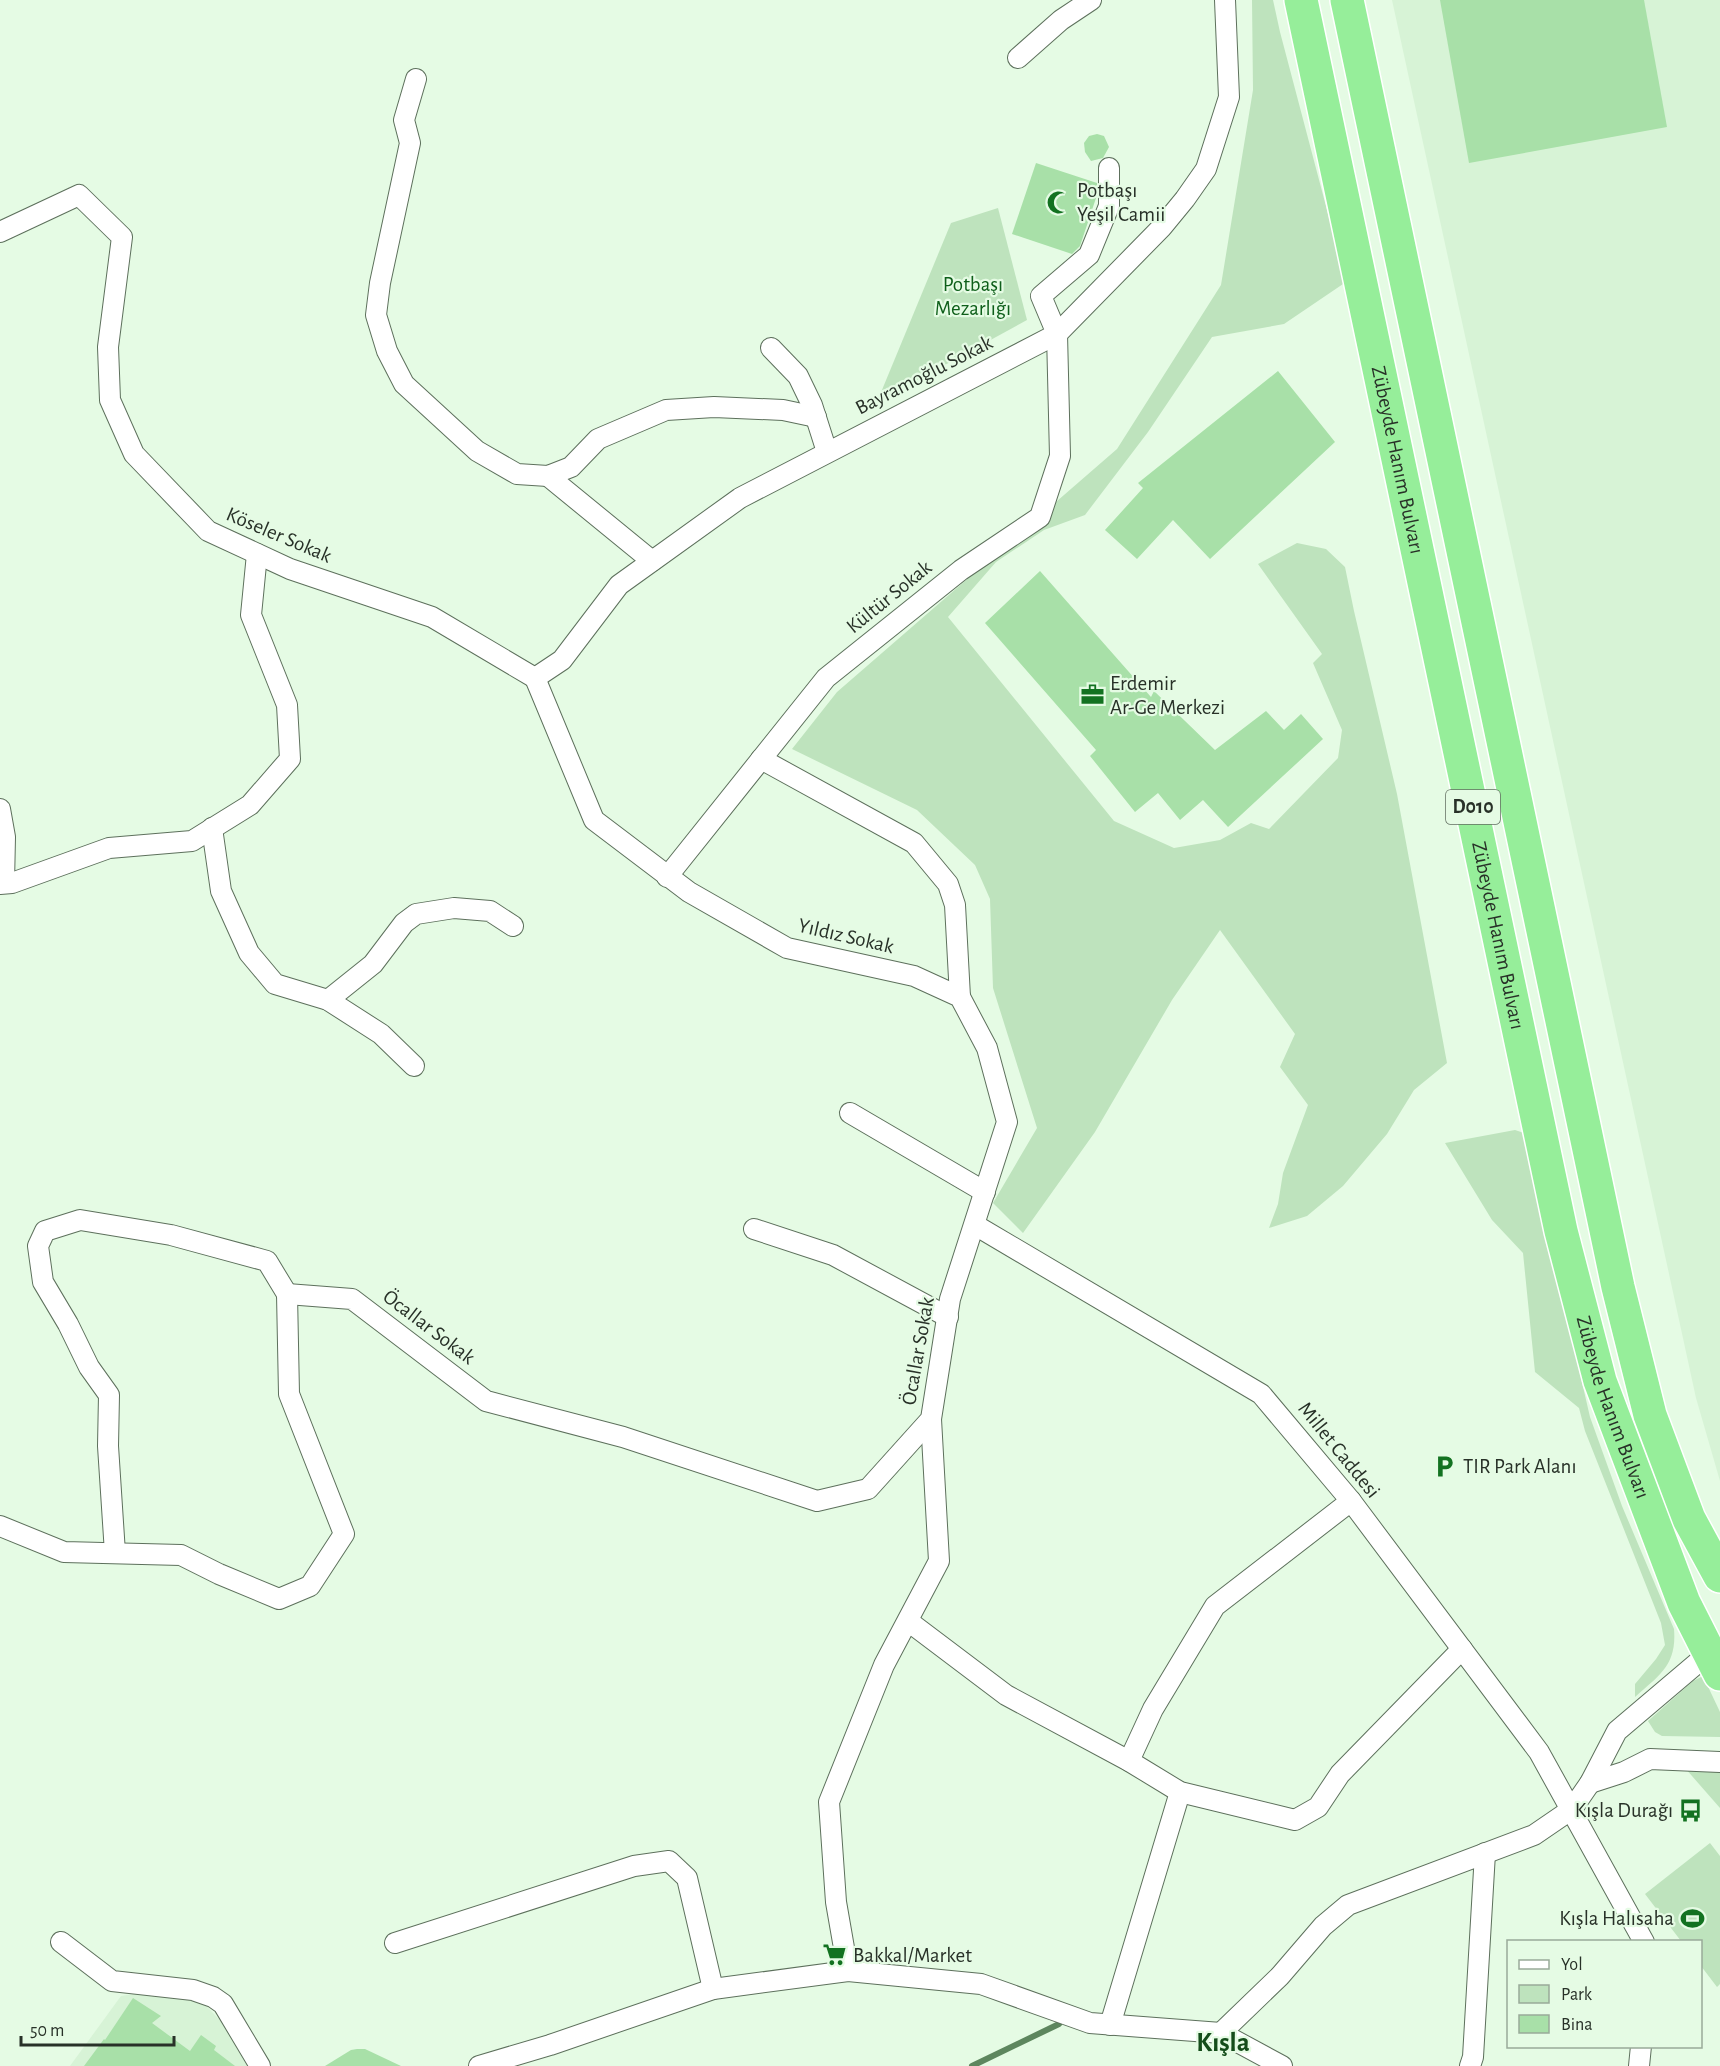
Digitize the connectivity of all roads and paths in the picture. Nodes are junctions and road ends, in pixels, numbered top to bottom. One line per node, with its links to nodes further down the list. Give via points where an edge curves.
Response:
1 (1091, 0): 5 (street, via 1060,20)
2 (1225, 0): 9 (street, Bayramoğlu Sokak, via 1229,97 1206,169 1162,227)
3 (1302, 0): 39 (highway, Zübeyde Hanım Bulvarı / D010, via 1561,1231 1600,1381 1684,1603)
4 (1347, 0): 36 (highway, Zübeyde Hanım Bulvarı / D010, via 1618,1287 1650,1415 1689,1519)
5 (1018, 58)
6 (416, 79): 13 (street, via 404,120 410,142 376,315 387,351 404,384 477,451 517,474)
7 (1109, 168): 9 (street, via 1108,206 1089,255 1041,296)
8 (0, 232): 14 (street, Köseler Sokak, via 79,195 122,237 108,347 110,400 134,454 208,531)
9 (1057, 334): 12 (street, Bayramoğlu Sokak); 17 (street, Kültür Sokak, via 1060,456 1040,517 961,570 826,678)
10 (771, 348): 11 (street, via 798,376)
11 (816, 417): 12 (street); 13 (street, via 783,410 666,410 598,439 571,467)
12 (827, 452): 15 (street, Bayramoğlu Sokak, via 740,498)
13 (548, 476): 15 (street)
14 (257, 554): 16 (street, Köseler Sokak, via 290,569 432,616); 19 (street, via 251,615 287,705 290,759 250,805)
15 (651, 561): 16 (street, Bayramoğlu Sokak, via 619,585 562,660)
16 (535, 678): 20 (street, Yıldız Sokak, via 594,820)
17 (761, 759): 20 (street, Kültür Sokak); 23 (street, via 914,843 948,884 955,905)
18 (0, 809): 21 (street, via 5,837)
19 (212, 828): 21 (street, via 192,841 110,848); 24 (street, via 221,891 249,952 275,984)
20 (667, 877): 23 (street, Yıldız Sokak, via 787,948 914,976)
21 (2, 884)
22 (513, 926): 24 (street, via 490,911 453,908 416,914 404,923 373,964)
23 (960, 997): 27 (street, via 987,1048 1007,1122)
24 (328, 1000): 25 (street, via 381,1034)
25 (414, 1066)
26 (850, 1113): 27 (street)
27 (985, 1192): 28 (street)
28 (975, 1225): 31 (street, Öcallar Sokak, via 950,1299); 33 (street, Millet Caddesi, via 1261,1394)
29 (754, 1229): 31 (street, via 832,1255)
30 (287, 1294): 32 (street, Öcallar Sokak, via 352,1299 486,1401 623,1437 817,1502 868,1489); 35 (street, via 289,1394 344,1534 310,1586 279,1599 181,1555); 35 (street, via 267,1261 171,1235 80,1220 45,1231 38,1246 43,1282 89,1367 109,1395)
31 (948, 1317): 32 (street, Öcallar Sokak)
32 (931, 1419): 37 (street, via 939,1561)
33 (1351, 1501): 38 (street, Millet Caddesi); 40 (street, via 1215,1606 1153,1709)
34 (0, 1526): 35 (street, via 64,1552)
35 (115, 1553)
36 (1720, 1576)
37 (908, 1621): 40 (street, via 1006,1695); 49 (street, via 884,1665 829,1802 836,1902)
38 (1462, 1649): 43 (street, via 1340,1773 1318,1807 1295,1820); 44 (street, Millet Caddesi, via 1539,1752)
39 (1714, 1663): 42 (street, via 1617,1731)
40 (1130, 1761): 43 (street)
41 (1720, 1762): 42 (street, via 1650,1759)
42 (1590, 1783): 44 (street)
43 (1180, 1792): 51 (street)
44 (1572, 1809): 45 (street, via 1534,1835); 46 (street, Millet Caddesi)
45 (1485, 1853): 52 (street, via 1348,1905); 57 (street)
46 (1643, 1940)
47 (61, 1942): 54 (street, via 112,1981 193,1990 213,1997 223,2004)
48 (395, 1943): 50 (street, via 634,1866 669,1861 687,1878)
49 (848, 1971): 50 (street); 51 (street, via 981,1983 1090,2023)
50 (713, 1989): 55 (street)
51 (1110, 2025): 52 (street)
52 (1221, 2033): 56 (street)
53 (1641, 2048): 58 (street)
54 (260, 2066)
55 (479, 2066)
56 (1282, 2066)
57 (1470, 2066)
58 (1640, 2066)

